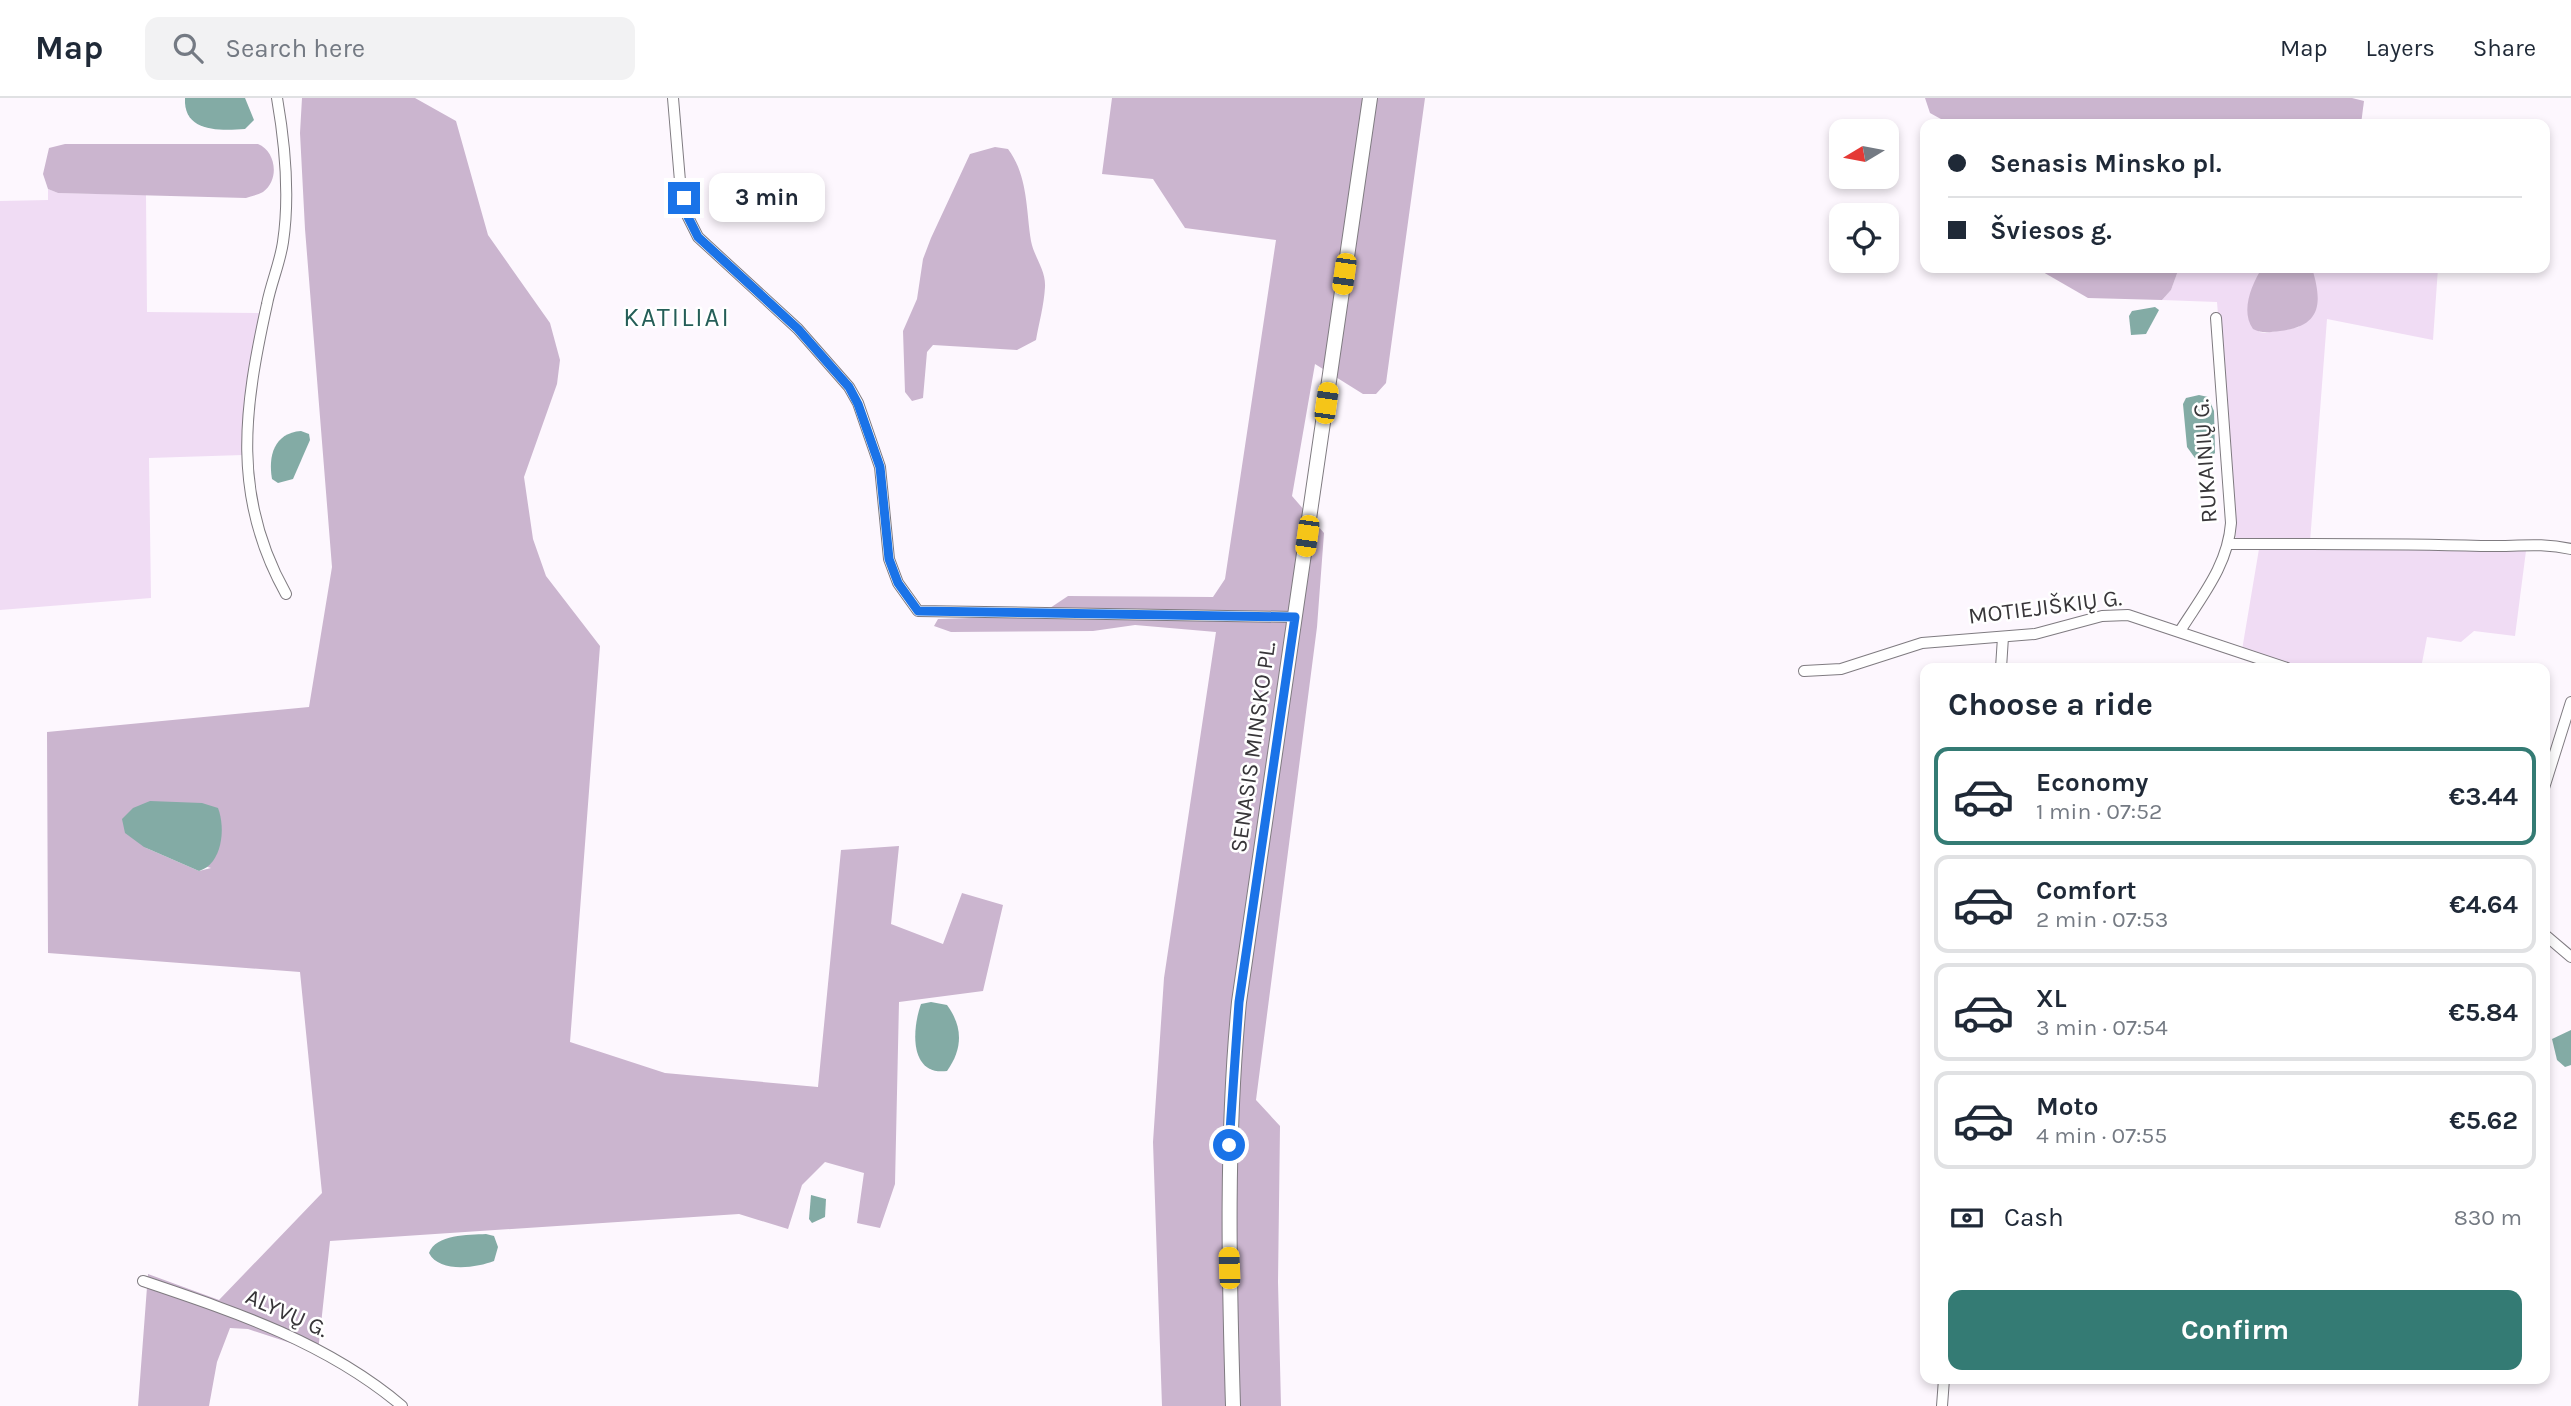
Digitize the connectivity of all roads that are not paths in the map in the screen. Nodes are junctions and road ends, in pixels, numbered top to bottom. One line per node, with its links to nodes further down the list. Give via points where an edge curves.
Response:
1 (276, 98): 7 (street, via 284,141 283,242 251,379 246,470 256,523)
2 (673, 98): 8 (street, via 687,215 698,237 798,329 849,387 880,467 889,559 898,583 918,611)
3 (1370, 98): 8 (main road, SENASIS MINSKO PL.)
4 (2216, 318): 5 (street, RUKAINIŲ G.)
5 (2230, 544): 6 (street, via 2516,547 2544,543); 9 (street, RUKAINIŲ G.)
6 (2571, 549)
7 (286, 594)
8 (1295, 617): 21 (main road, SENASIS MINSKO PL., via 1248,932 1233,1068 1228,1220)
9 (2180, 631): 10 (street, MOTIEJIŠKIŲ G., via 2128,615 2102,616 2035,634); 12 (street, MOTIEJIŠKIŲ G.)
10 (2003, 637): 11 (street); 13 (street, MOTIEJIŠKIŲ G., via 1922,643 1841,669)
11 (2001, 663)
12 (2273, 663)
13 (1804, 671)
14 (2571, 702): 15 (street)
15 (2550, 769)
16 (2550, 939): 17 (street)
17 (2571, 957)
18 (143, 1280): 20 (street, ALYVŲ G., via 313,1345)
19 (1944, 1384): 22 (street)
20 (402, 1406)
21 (1233, 1406)
22 (1942, 1406)

